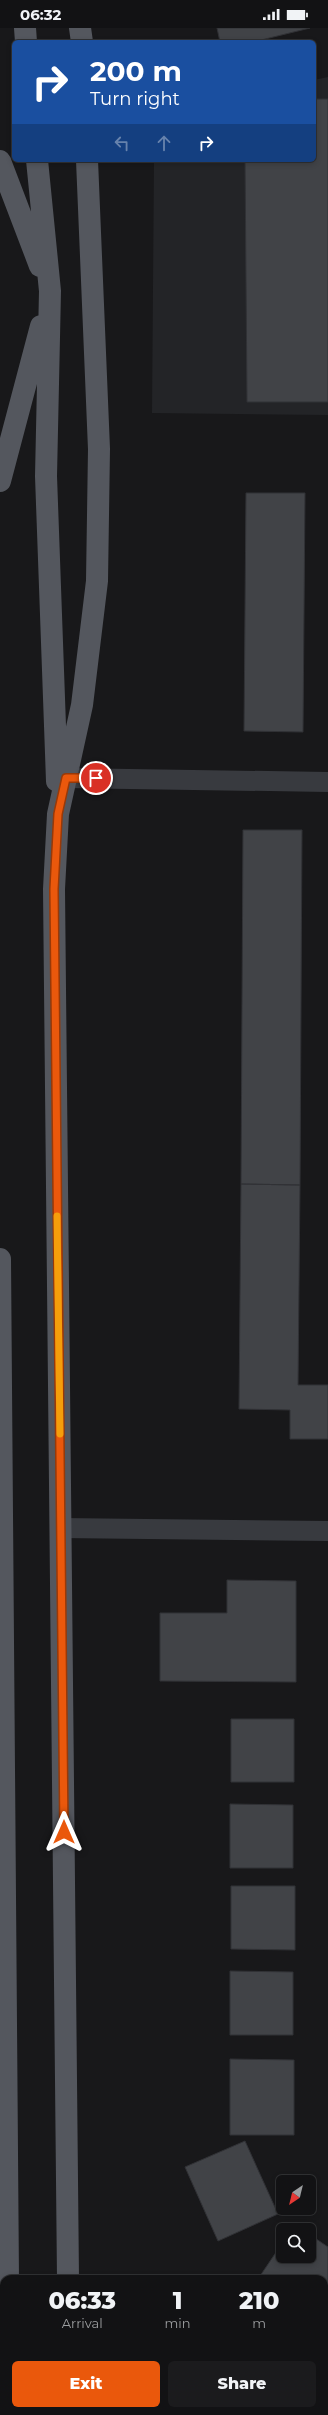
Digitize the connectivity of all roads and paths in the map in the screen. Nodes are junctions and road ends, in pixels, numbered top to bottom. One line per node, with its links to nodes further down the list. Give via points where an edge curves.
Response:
1 (25, 28): 3 (main road)
2 (80, 28): 4 (main road)
3 (26, 40)
4 (82, 40)
5 (0, 162): 8 (main road)
6 (37, 162): 8 (main road)
7 (86, 162): 10 (main road, via 99,449 96,581 82,705)
8 (50, 291): 9 (main road); 12 (main road, via 46,476)
9 (0, 481)
10 (66, 778): 11 (lane); 12 (main road)
11 (328, 782)
12 (58, 814): 14 (main road, via 54,889)
13 (0, 1258): 16 (main road)
14 (60, 1528): 15 (lane); 17 (main road)
15 (328, 1531)
16 (8, 2275)
17 (68, 2275)

